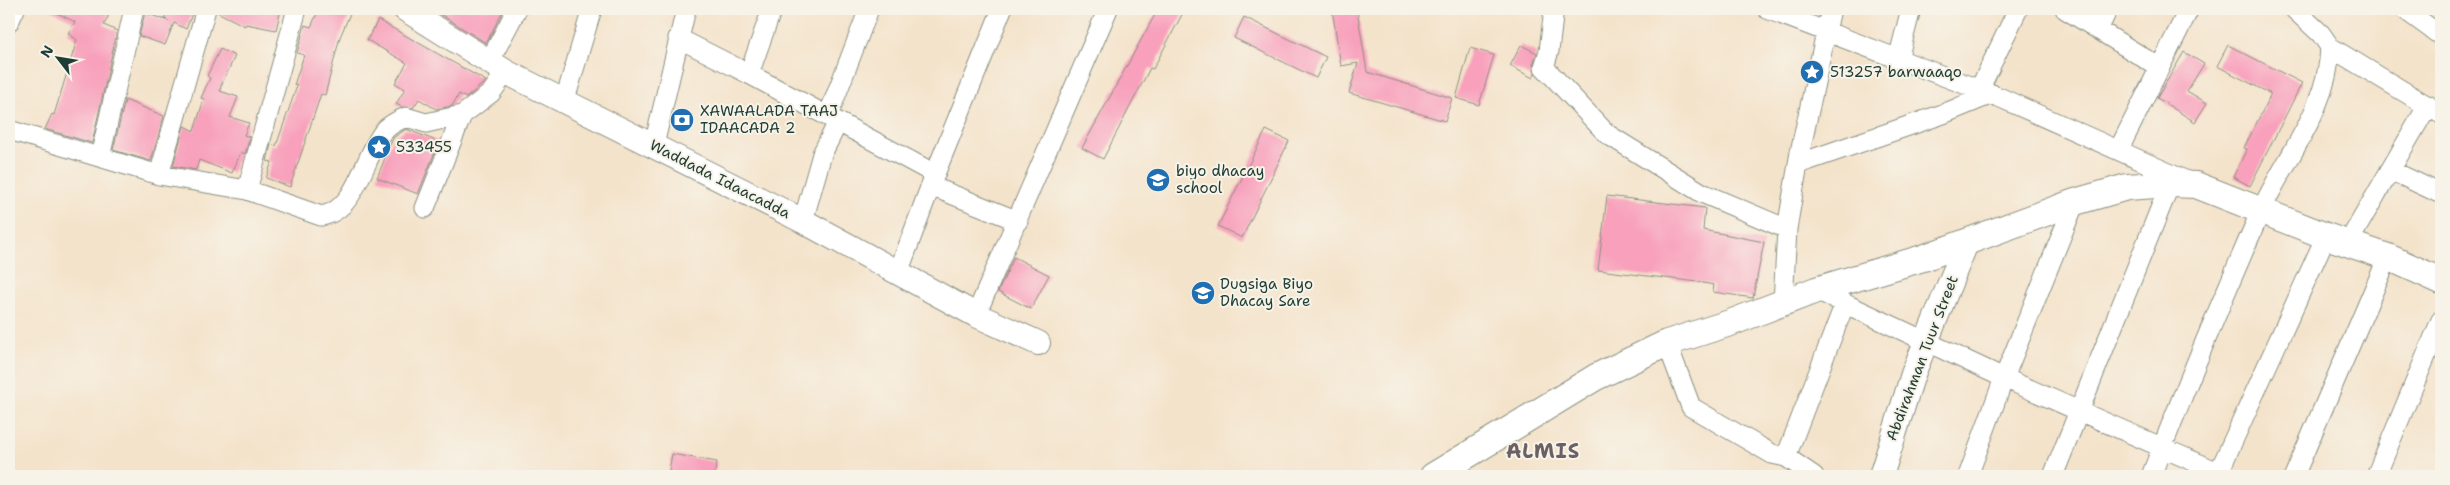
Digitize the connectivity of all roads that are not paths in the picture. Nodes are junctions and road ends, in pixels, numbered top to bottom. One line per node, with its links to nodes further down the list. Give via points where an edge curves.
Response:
1 (15, 9): 23 (street)
2 (134, 9): 41 (street)
3 (206, 9): 44 (street)
4 (297, 9): 48 (street)
5 (405, 9): 30 (street, Waddada Idaacadda)
6 (517, 9): 30 (street)
7 (592, 9): 34 (street)
8 (686, 9): 27 (street)
9 (772, 9): 32 (street)
10 (869, 9): 37 (street)
11 (1002, 9): 45 (street)
12 (1108, 9): 54 (street)
13 (1554, 9): 55 (street, via 1544,67 1607,134 1702,193)
14 (1767, 9): 24 (street)
15 (1831, 9): 24 (street)
16 (1911, 9): 29 (street)
17 (2018, 9): 33 (street)
18 (2065, 9): 25 (street)
19 (2108, 9): 25 (street)
20 (2189, 9): 31 (street)
21 (2294, 9): 28 (street)
22 (2404, 9): 26 (street)
23 (9, 22)
24 (1826, 30): 29 (street); 42 (street)
25 (2098, 30): 31 (street)
26 (2441, 36)
27 (678, 38): 32 (street); 39 (street)
28 (2330, 47): 35 (street); 52 (street, via 2326,82 2314,112)
29 (1898, 59): 33 (street)
30 (497, 67): 34 (street, Waddada Idaacadda); 36 (street, via 491,94)
31 (2160, 68): 40 (street)
32 (749, 74): 37 (street)
33 (1986, 92): 40 (street); 42 (street, via 1944,114)
34 (564, 103): 39 (street, Waddada Idaacadda)
35 (2435, 110): 43 (street)
36 (462, 115): 48 (street, via 426,123 406,116 385,129 342,206 330,215 321,216); 51 (street)
37 (833, 119): 45 (street); 53 (street)
38 (9, 130): 41 (street)
39 (654, 145): 53 (street, Waddada Idaacadda)
40 (2119, 149): 47 (street)
41 (100, 157): 44 (street)
42 (1798, 164): 55 (street)
43 (2390, 170): 49 (street); 56 (street)
44 (159, 175): 48 (street)
45 (933, 180): 54 (street); 59 (street)
46 (2170, 184): 47 (main road); 50 (main road, via 2127,187); 70 (street)
47 (2196, 185): 52 (main road)
48 (247, 190)
49 (2441, 194)
50 (2075, 202): 57 (main road); 69 (street)
51 (425, 208)
52 (2261, 211): 56 (main road); 71 (street)
53 (803, 221): 59 (street, Waddada Idaacadda)
54 (1018, 221): 64 (street)
55 (1787, 229): 62 (street)
56 (2337, 240): 58 (main road); 73 (street)
57 (1967, 241): 61 (main road, via 1923,258); 66 (street, Abdirahman Tuur Street)
58 (2388, 257): 60 (main road); 80 (street)
59 (898, 273): 64 (street, Waddada Idaacadda)
60 (2441, 281)
61 (1816, 290): 62 (main road); 63 (street)
62 (1782, 303): 68 (main road)
63 (1845, 303): 66 (street); 72 (street)
64 (976, 315): 67 (street, Waddada Idaacadda)
65 (2441, 320): 81 (street)
66 (1926, 341): 69 (street); 76 (street, Abdirahman Tuur Street)
67 (1038, 343)
68 (1668, 343): 72 (street, via 1690,407 1772,454); 74 (main road, via 1596,377)
69 (2004, 378): 70 (street); 77 (street)
70 (2078, 411): 71 (street); 78 (street)
71 (2162, 448): 73 (street); 79 (street)
72 (1786, 457): 75 (street)
73 (2221, 475)
74 (1433, 476)
75 (1814, 476)
76 (1881, 476)
77 (1968, 476)
78 (2053, 476)
79 (2151, 476)
80 (2294, 476)
81 (2376, 476)

